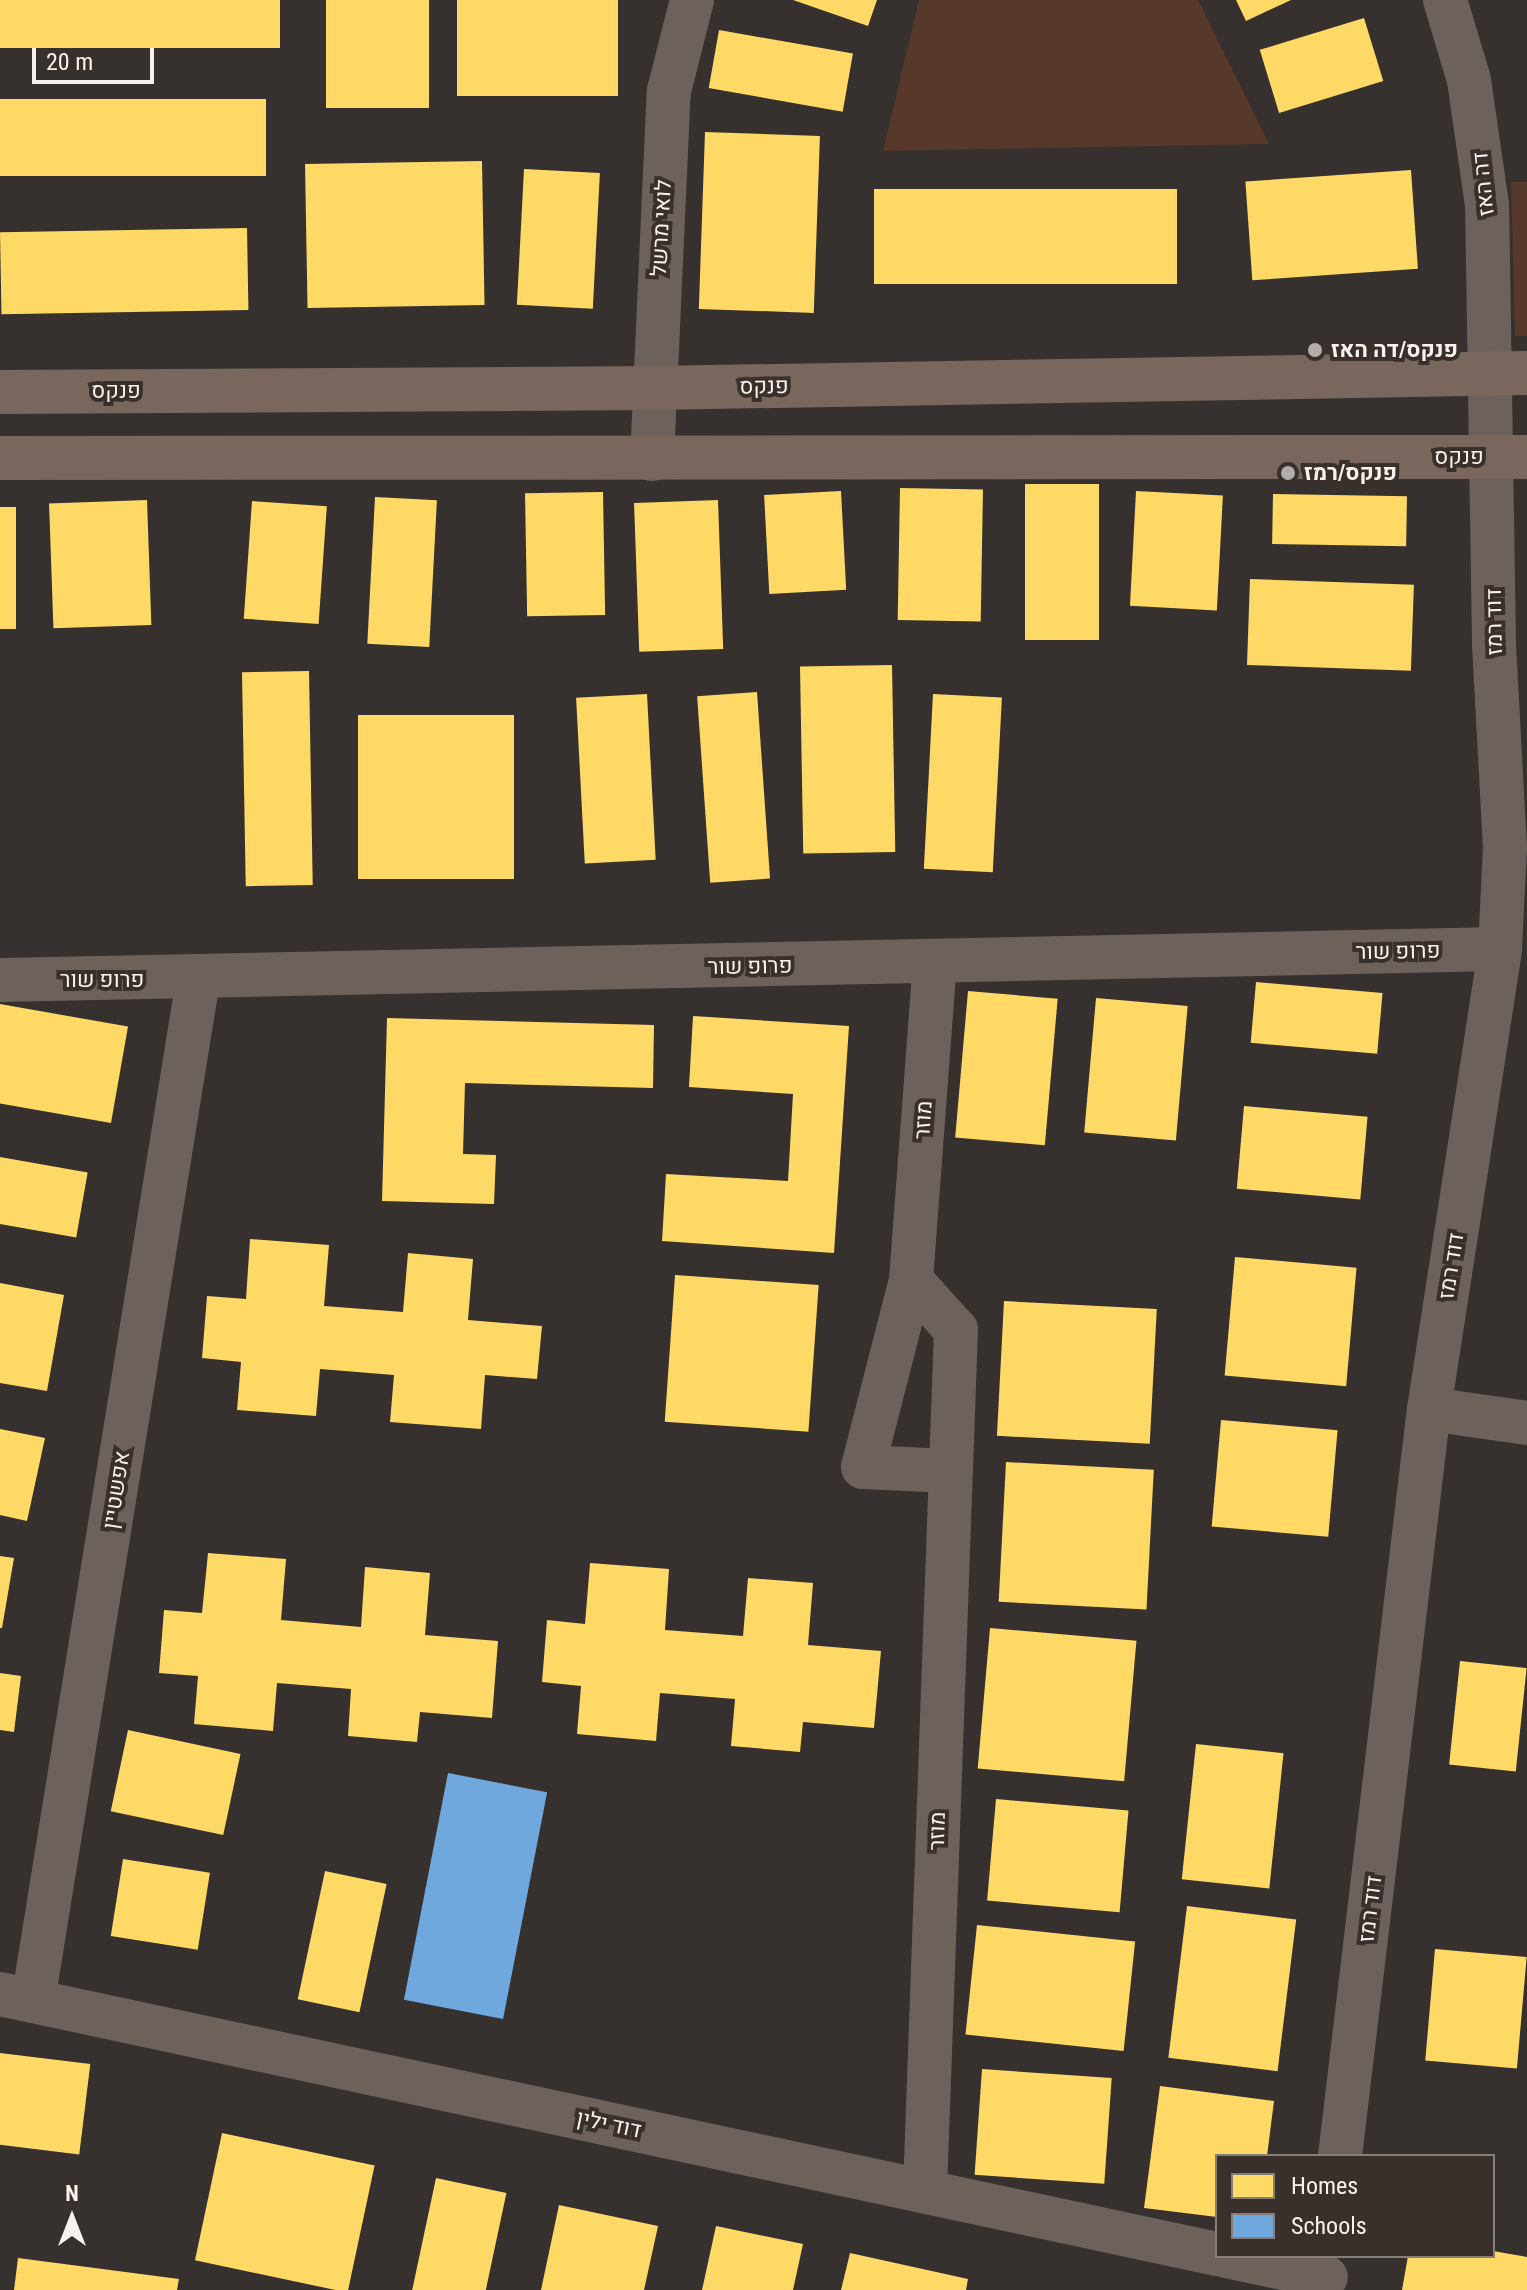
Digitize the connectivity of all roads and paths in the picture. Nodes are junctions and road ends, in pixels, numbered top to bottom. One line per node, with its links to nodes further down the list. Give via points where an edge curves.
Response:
1 (692, 0): 4 (street, לואי מרשל, via 669,91)
2 (1445, 0): 3 (street, דה האז, via 1469,80)
3 (1509, 373): 4 (main road, פנקס); 6 (street, דוד רמז)
4 (654, 388): 5 (main road, פנקס); 8 (street, לואי מרשל)
5 (0, 392)
6 (1509, 457): 8 (main road, פנקס); 9 (street, דוד רמז)
7 (0, 458): 8 (main road, פנקס)
8 (652, 459)
9 (1500, 949): 10 (street, פרופ שור); 14 (street, דוד רמז)
10 (935, 961): 12 (street, פרופ שור); 13 (street, מוזר)
11 (0, 980): 12 (street, פרופ שור)
12 (198, 980): 17 (street, אפשטיין)
13 (911, 1280): 16 (street, מוזר, via 956,1330); 16 (street, מוזר, via 863,1467)
14 (1429, 1409): 15 (street); 18 (street, דוד רמז)
15 (1527, 1423)
16 (950, 1471): 19 (street, מוזר)
17 (17, 1997): 19 (street, דוד ילין)
18 (1340, 2154)
19 (925, 2191): 20 (street, דוד ילין)
20 (1215, 2254)
21 (1237, 2258): 22 (street)
22 (1326, 2274)

